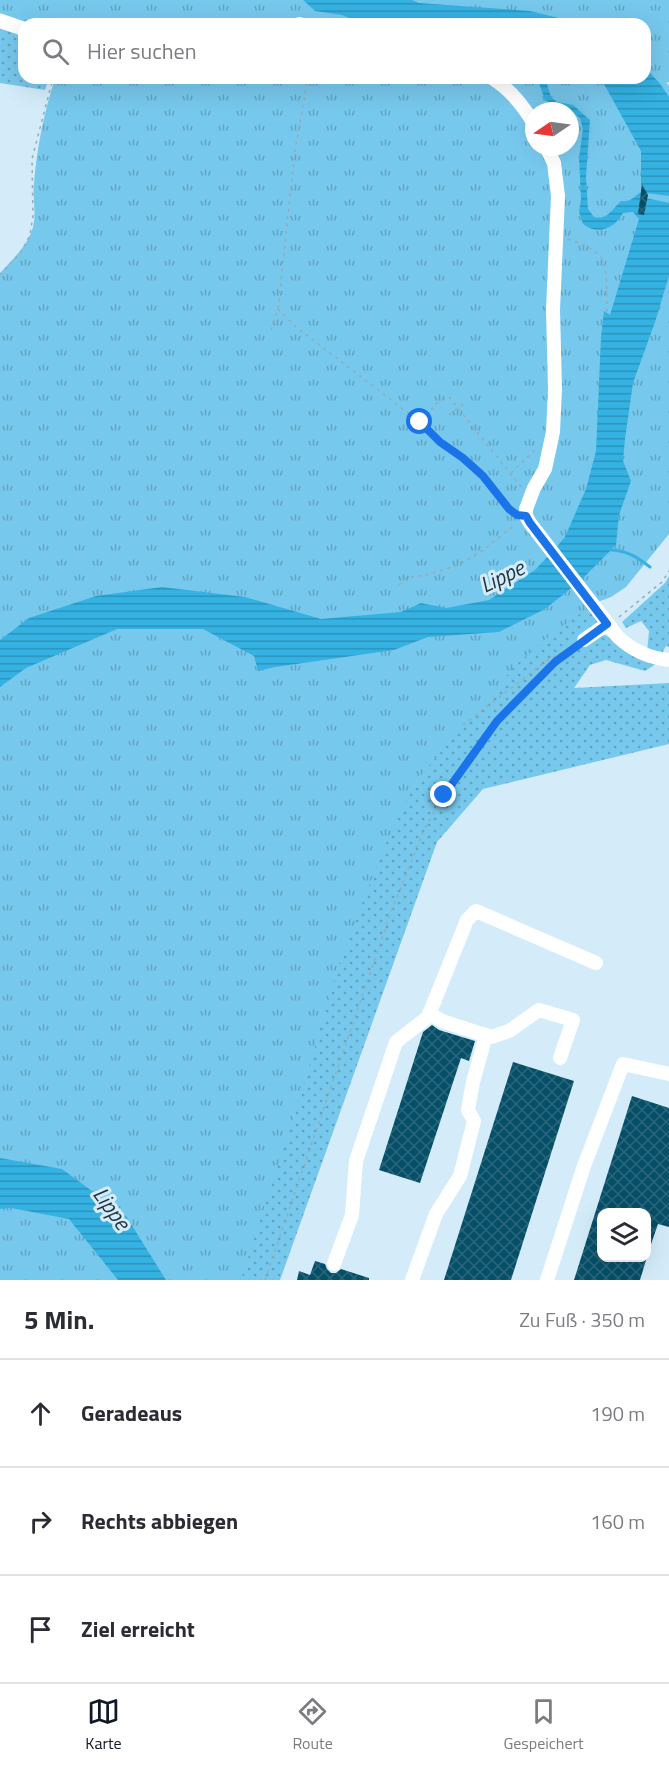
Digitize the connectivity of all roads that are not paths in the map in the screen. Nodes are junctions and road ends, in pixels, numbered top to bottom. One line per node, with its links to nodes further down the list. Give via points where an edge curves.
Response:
1 (0, 21): 2 (street)
2 (18, 27)
3 (501, 84): 4 (street)
4 (525, 110)
5 (550, 156): 6 (street, via 557,179 553,432 544,469 526,509 528,519)
6 (605, 622): 7 (street); 8 (street, via 632,650)
7 (584, 640)
8 (669, 660)
9 (596, 963): 10 (street, via 476,910 467,920)
10 (429, 1013): 11 (street); 14 (street, via 396,1042 356,1161 352,1215)
11 (486, 1035): 12 (street, via 509,1031 539,1010 573,1020); 15 (street, via 473,1082 468,1110 474,1121 460,1176 435,1214)
12 (560, 1058)
13 (669, 1074): 16 (street, via 623,1065 584,1166)
14 (334, 1264)
15 (412, 1280)
16 (547, 1280)

